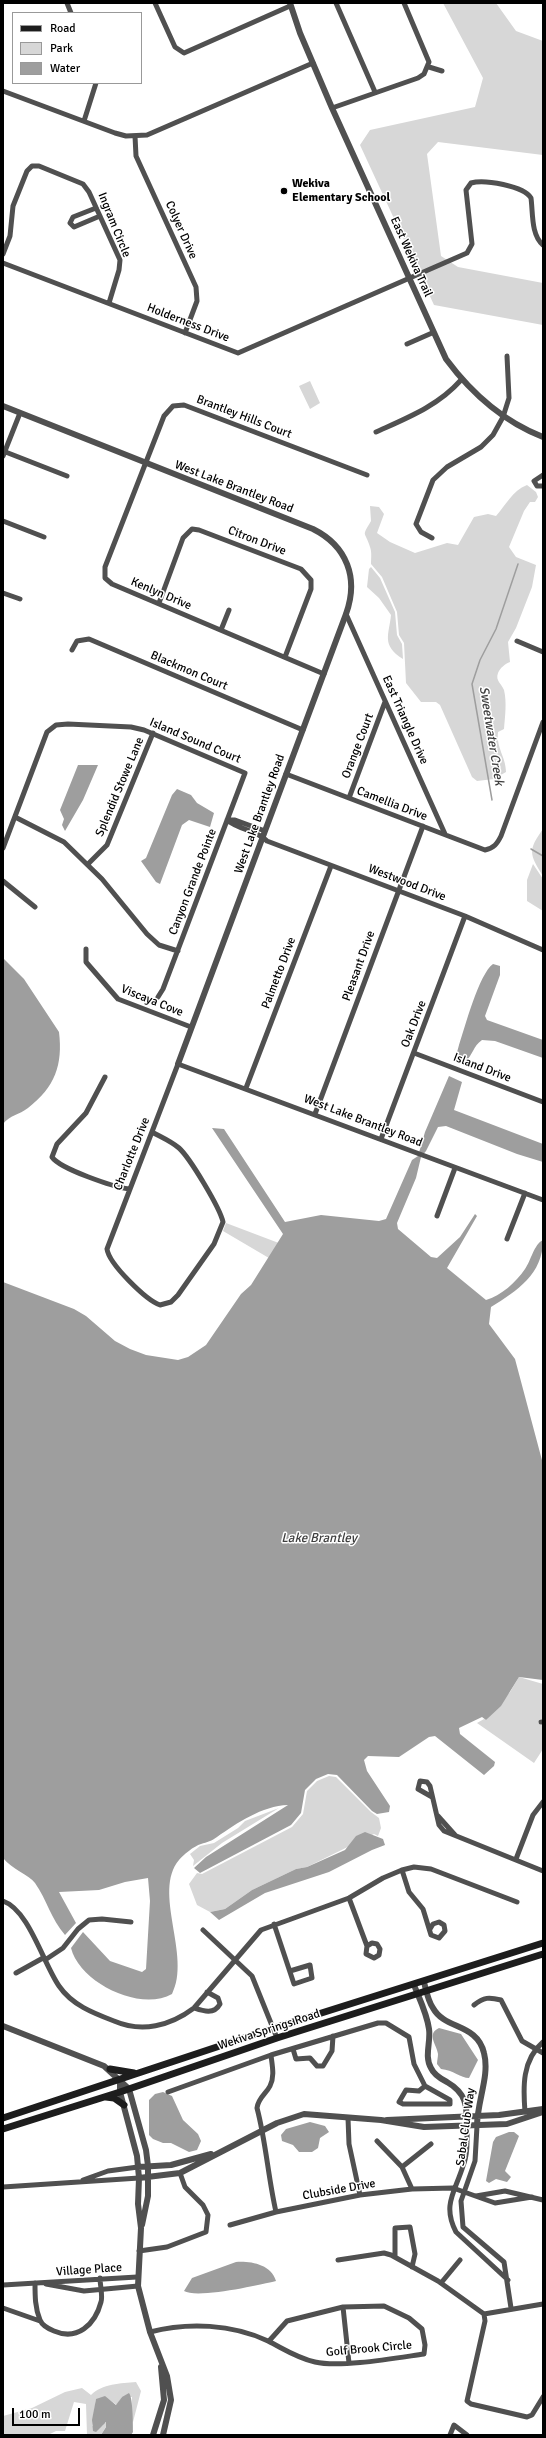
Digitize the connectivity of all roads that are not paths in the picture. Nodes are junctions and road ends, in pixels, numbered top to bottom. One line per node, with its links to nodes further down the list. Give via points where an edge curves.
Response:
1 (154, 3): 4 (street, via 175,47 184,53)
2 (336, 3): 10 (street)
3 (404, 3): 6 (street, via 428,56)
4 (290, 4): 5 (street, East Wekiva Trail)
5 (313, 63): 11 (street, East Wekiva Trail); 13 (street, via 156,132)
6 (429, 67): 7 (street); 10 (street, via 418,78)
7 (442, 71)
8 (96, 84): 12 (street)
9 (3, 91): 12 (street)
10 (375, 92): 11 (street)
11 (332, 108): 19 (street, East Wekiva Trail)
12 (84, 121): 13 (street, via 115,133)
13 (135, 136): 21 (street, Colyer Drive, via 136,156 196,287 197,301)
14 (96, 208): 15 (street, Ingram Circle); 15 (street, via 73,217 70,223 74,227 79,227); 17 (street, Ingram Circle, via 83,184 39,166 32,166 27,171 13,206 10,236)
15 (100, 216): 20 (street, Ingram Circle, via 120,260)
16 (543, 246): 19 (street, Holderness Drive, via 535,232 529,194 511,186 475,182 468,185 466,190 472,244 470,249 467,253)
17 (3, 254)
18 (3, 263): 20 (street, Holderness Drive)
19 (408, 278): 21 (street, Holderness Drive, via 238,353); 22 (street, East Wekiva Trail)
20 (109, 303): 21 (street, Holderness Drive)
21 (185, 333)
22 (432, 333): 23 (street); 25 (street, East Wekiva Trail)
23 (407, 344)
24 (507, 356): 28 (street, via 509,398)
25 (461, 380): 28 (street, East Wekiva Trail); 29 (street, via 432,405)
26 (3, 406): 27 (street, West Lake Brantley Road)
27 (20, 413): 31 (street); 32 (street, West Lake Brantley Road)
28 (503, 417): 30 (street, East Wekiva Trail); 39 (street, via 481,447 447,467 428,488 416,524 421,532)
29 (376, 432)
30 (543, 437)
31 (4, 453): 35 (street)
32 (146, 464): 33 (street, Brantley Hills Court, via 164,416 173,406 179,404); 42 (street, Kenlyn Drive, via 105,567 105,578 112,584); 44 (street, West Lake Brantley Road, via 328,537 341,552 350,571 352,596)
33 (367, 475)
34 (543, 475): 36 (street, via 534,481 537,486)
35 (67, 476)
36 (543, 486)
37 (3, 521): 38 (street)
38 (44, 537)
39 (432, 538)
40 (3, 593): 41 (street)
41 (20, 599)
42 (159, 603): 45 (street, Kenlyn Drive); 49 (street, Citron Drive, via 183,538 192,529 301,569 311,580 311,589)
43 (229, 610): 45 (street)
44 (346, 614): 50 (street, West Lake Brantley Road); 51 (street, East Triangle Drive)
45 (221, 630): 49 (street, Kenlyn Drive)
46 (517, 641): 48 (street)
47 (72, 650): 53 (street, Blackmon Court, via 77,641 89,639)
48 (543, 652)
49 (285, 657): 50 (street, Kenlyn Drive)
50 (324, 674): 53 (street, West Lake Brantley Road)
51 (385, 702): 57 (street, Orange Court); 62 (street, East Triangle Drive)
52 (543, 722): 62 (street, Camellia Drive, via 501,836 492,848 485,850)
53 (303, 730): 56 (street, West Lake Brantley Road)
54 (153, 733): 55 (street, Island Sound Court); 58 (street, Island Sound Court, via 109,725 68,724 50,728); 64 (street, Splendid Stowe Lane, via 107,844)
55 (245, 773): 59 (street, Canyon Grande Pointe)
56 (286, 774): 57 (street, Camellia Drive); 61 (street, West Lake Brantley Road)
57 (349, 798): 60 (street, Camellia Drive)
58 (15, 817): 63 (street, Island Sound Court); 64 (street, via 64,842)
59 (227, 820): 61 (street, Westwood Drive, via 235,820); 72 (street, Canyon Grande Pointe)
60 (422, 826): 62 (street, Camellia Drive); 67 (street, Pleasant Drive)
61 (264, 834): 65 (street, Westwood Drive, via 268,841); 74 (street, West Lake Brantley Road)
62 (445, 834)
63 (3, 848)
64 (88, 864): 72 (street, via 147,934 159,945)
65 (331, 866): 67 (street, Westwood Drive); 78 (street, Palmetto Drive)
66 (3, 881): 68 (street)
67 (397, 890): 69 (street, Westwood Drive); 80 (street, Pleasant Drive)
68 (35, 907)
69 (465, 916): 71 (street, Westwood Drive); 75 (street, Oak Drive)
70 (86, 949): 74 (street, Viscaya Cove, via 86,962 113,995)
71 (543, 950)
72 (178, 951): 73 (street, Canyon Grande Pointe)
73 (158, 997)
74 (191, 1028): 76 (street, West Lake Brantley Road)
75 (414, 1053): 79 (street, Island Drive); 82 (street, Oak Drive)
76 (178, 1064): 78 (street, West Lake Brantley Road); 81 (street, Charlotte Drive)
77 (105, 1077): 84 (street, via 86,1113 57,1144 52,1157 63,1166)
78 (246, 1088): 80 (street, West Lake Brantley Road)
79 (543, 1102)
80 (315, 1114): 82 (street, West Lake Brantley Road)
81 (152, 1132): 84 (street, Charlotte Drive); 84 (street, Charlotte Drive, via 174,1144 186,1157 223,1222 221,1230 178,1295 166,1304 158,1304 149,1298 113,1263 108,1253 109,1241)
82 (381, 1139): 83 (street, West Lake Brantley Road)
83 (455, 1168): 85 (street, West Lake Brantley Road); 87 (street)
84 (129, 1189)
85 (525, 1193): 86 (street, West Lake Brantley Road); 88 (street)
86 (543, 1200)
87 (436, 1216)
88 (507, 1239)
89 (432, 1797): 91 (street, via 437,1816 446,1829)
90 (543, 1802): 91 (street, via 533,1815)
91 (516, 1859): 93 (street)
92 (402, 1870): 94 (street); 96 (street, via 414,1867 431,1869); 99 (street, via 410,1892 421,1904)
93 (543, 1871)
94 (349, 1898): 98 (street); 102 (street)
95 (3, 1901): 105 (street, via 19,1912)
96 (517, 1902)
97 (131, 1922): 105 (street, via 89,1920 63,1948)
98 (274, 1924): 104 (street, via 261,1930); 106 (street)
99 (430, 1929)
100 (203, 1930): 104 (street)
101 (543, 1943): 108 (main road, Wekiva Springs Road)
102 (367, 1946)
103 (543, 1954): 111 (main road, Wekiva Springs Road)
104 (236, 1958): 110 (street); 116 (street, via 252,1976)
105 (44, 1959): 107 (street); 114 (street, via 59,1986 71,1999 83,2008 125,2026 152,2026 183,2016)
106 (290, 1971): 106 (street, via 294,1984 312,1978 310,1965)
107 (16, 1973)
108 (424, 1982): 109 (main road, Wekiva Springs Road); 111 (street, Sabal Club Way)
109 (414, 1985): 112 (street, Sabal Club Way); 116 (main road, Wekiva Springs Road)
110 (207, 1992): 114 (street); 114 (street, via 218,1998 218,2009 211,2012)
111 (427, 1992): 112 (main road, Wekiva Springs Road); 137 (street, Sabal Club Way, via 432,2008 438,2015 470,2031 479,2039 485,2053 486,2070)
112 (418, 1995): 118 (main road, Wekiva Springs Road); 136 (street, Sabal Club Way, via 427,2018 427,2054 431,2068 438,2078 462,2093 466,2101)
113 (474, 2005): 121 (street, via 489,1997 501,2000 522,2041)
114 (194, 2008)
115 (3, 2026): 124 (street)
116 (274, 2028): 118 (street); 125 (main road, Wekiva Springs Road)
117 (333, 2036): 120 (street); 120 (street, via 332,2051 323,2066 317,2066 310,2058 296,2059); 127 (street, via 386,2023 409,2037 414,2064)
118 (277, 2038): 128 (main road, Wekiva Springs Road)
119 (543, 2042): 121 (street)
120 (293, 2049): 123 (street)
121 (534, 2050): 122 (street); 135 (street, via 524,2080)
122 (543, 2053)
123 (271, 2055): 130 (street); 144 (street, via 274,2074 270,2086 258,2104)
124 (110, 2069): 125 (main road); 126 (street)
125 (138, 2073): 126 (main road, Wekiva Springs Road)
126 (120, 2079): 128 (street); 129 (street); 132 (main road, Wekiva Springs Road)
127 (425, 2086): 127 (street, via 419,2091 406,2090 399,2102 450,2104 450,2100)
128 (129, 2089): 129 (main road, Wekiva Springs Road); 148 (street)
129 (120, 2092): 131 (main road, Wekiva Springs Road); 133 (street)
130 (168, 2092)
131 (104, 2097): 133 (main road, via 114,2098); 143 (main road, Wekiva Springs Road)
132 (42, 2105): 138 (main road, Wekiva Springs Road); 143 (main road, via 36,2113)
133 (124, 2105): 150 (street, via 135,2142)
134 (543, 2111): 135 (street); 142 (street, via 507,2124)
135 (525, 2112): 137 (street)
136 (467, 2115): 137 (street); 140 (street); 141 (street, Sabal Club Way)
137 (477, 2115): 142 (street, Sabal Club Way)
138 (3, 2118)
139 (348, 2118): 140 (street); 144 (street, via 304,2114); 159 (street, via 349,2144)
140 (382, 2120): 141 (street, via 424,2127)
141 (467, 2126): 142 (street); 156 (street, Sabal Club Way, via 464,2166)
142 (477, 2126): 158 (street, Sabal Club Way, via 475,2161)
143 (3, 2128)
144 (262, 2130): 147 (street); 163 (street)
145 (377, 2141): 149 (street)
146 (431, 2144): 149 (street)
147 (222, 2151): 148 (street, via 172,2165); 151 (street)
148 (148, 2166): 150 (street); 152 (street)
149 (402, 2166): 157 (street)
150 (138, 2167): 153 (street); 154 (street, via 108,2171)
151 (180, 2173): 152 (street); 166 (street, via 185,2188 203,2205 208,2216 206,2232 167,2247)
152 (149, 2177): 153 (street); 165 (street)
153 (140, 2178): 154 (street); 165 (street, via 138,2204)
154 (78, 2182): 155 (street)
155 (3, 2186)
156 (453, 2188): 157 (street, Clubside Drive); 158 (street); 173 (street, Sabal Club Way, via 450,2214 456,2232)
157 (412, 2189): 159 (street, Clubside Drive)
158 (463, 2192): 160 (street); 173 (street, Sabal Club Way, via 460,2210 463,2226 504,2262)
159 (360, 2195): 163 (street, Clubside Drive)
160 (475, 2197): 161 (street, via 495,2203); 161 (street, via 505,2191)
161 (532, 2198): 162 (street)
162 (543, 2200)
163 (276, 2212): 164 (street, Clubside Drive)
164 (230, 2225)
165 (141, 2228): 166 (street)
166 (139, 2251): 171 (street)
167 (395, 2257): 168 (street, via 384,2253); 170 (street); 170 (street, via 395,2228 410,2226 415,2254)
168 (338, 2260)
169 (460, 2260): 176 (street)
170 (412, 2267): 176 (street)
171 (137, 2277): 172 (street, Village Place); 178 (street)
172 (100, 2278): 175 (street, Village Place); 179 (street)
173 (508, 2281): 183 (street, Sabal Club Way)
174 (35, 2283): 175 (street, Village Place); 177 (street, Village Place); 185 (street, via 35,2300)
175 (43, 2283): 179 (street, Village Place, via 70,2290)
176 (441, 2283): 184 (street)
177 (3, 2285)
178 (138, 2286): 179 (street, Village Place); 186 (street)
179 (100, 2290): 185 (street, via 102,2301 95,2316 79,2333 61,2334 48,2329)
180 (543, 2304): 183 (street)
181 (343, 2307): 187 (street, Golf Brook Circle, via 287,2321); 188 (street); 188 (street, Golf Brook Circle, via 384,2306 409,2318 422,2330 425,2345 424,2354)
182 (3, 2308): 185 (street)
183 (511, 2308): 184 (street)
184 (484, 2314): 190 (street, via 485,2321 467,2401 527,2417 532,2415)
185 (40, 2321)
186 (150, 2332): 187 (street, Golf Brook Circle, via 192,2325 234,2329); 189 (street)
187 (269, 2341): 188 (street, Golf Brook Circle, via 289,2354 316,2363)
188 (349, 2363)
189 (161, 2365): 191 (street, via 164,2400); 192 (street, via 167,2376 171,2400)
190 (543, 2397)
191 (153, 2435): 192 (street)
192 (163, 2435)
193 (450, 2435): 194 (street, via 454,2425)
194 (467, 2435)

